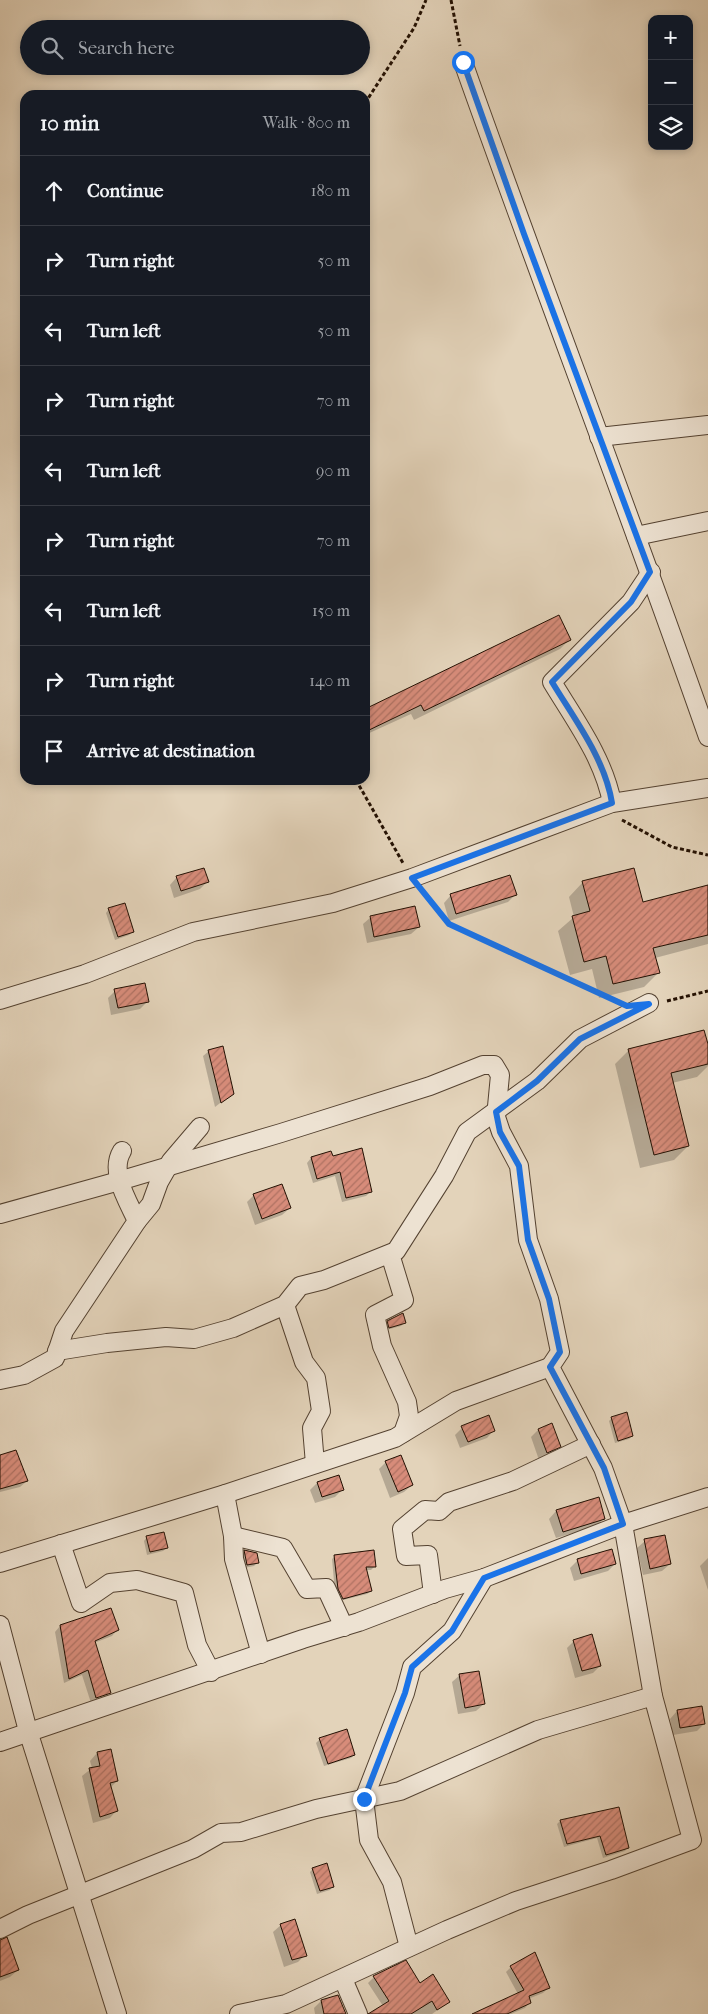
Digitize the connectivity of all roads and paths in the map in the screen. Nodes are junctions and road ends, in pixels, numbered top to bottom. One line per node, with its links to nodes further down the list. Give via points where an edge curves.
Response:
1 (426, 0): 4 (path, via 414,28)
2 (451, 0): 3 (path)
3 (463, 62): 6 (street)
4 (370, 95)
5 (708, 425): 6 (street)
6 (599, 437): 8 (street)
7 (708, 521): 8 (street)
8 (636, 536): 9 (street)
9 (650, 572): 10 (street); 13 (street, via 631,602 552,682 591,746 609,785)
10 (708, 737)
11 (359, 785): 15 (path)
12 (708, 788): 13 (street)
13 (612, 803): 14 (path, via 623,823 672,847); 15 (street)
14 (708, 854)
15 (412, 878): 17 (street, via 333,903 193,932 84,974); 18 (path, via 449,924)
16 (708, 991): 19 (path)
17 (0, 1000)
18 (619, 1002)
19 (649, 1004): 20 (street, via 580,1039 537,1081)
20 (496, 1112): 23 (street, via 500,1075 494,1065 483,1065 421,1089); 27 (street, via 467,1132 444,1176 396,1252); 30 (street, via 500,1132 519,1166 528,1240 549,1299 560,1352)
21 (200, 1127): 23 (street)
22 (122, 1151): 24 (street, via 117,1159)
23 (168, 1166): 24 (street); 26 (street, via 151,1204)
24 (119, 1181): 25 (street); 26 (street)
25 (0, 1214)
26 (137, 1221): 29 (street, via 64,1331)
27 (390, 1254): 28 (street, via 300,1286); 32 (street, via 404,1300 375,1315 382,1346 407,1402 409,1416)
28 (285, 1305): 29 (street, via 233,1328 194,1339 166,1337); 34 (street, via 304,1362 316,1378 321,1411 312,1428)
29 (57, 1351): 31 (street, via 55,1358 24,1375)
30 (550, 1367): 32 (street, via 456,1401); 33 (street)
31 (0, 1380)
32 (402, 1433): 34 (street)
33 (591, 1444): 37 (street, via 604,1468); 42 (street, via 513,1482 449,1502 439,1511 425,1510 402,1529 406,1556 428,1554)
34 (315, 1464): 35 (street)
35 (225, 1494): 38 (street); 39 (street)
36 (708, 1497): 37 (street)
37 (623, 1524): 41 (street); 47 (street)
38 (233, 1536): 44 (street, via 283,1548 306,1589 326,1588); 45 (street, via 234,1559)
39 (60, 1544): 40 (street); 46 (street, via 81,1603 110,1583 137,1580 184,1593 197,1645)
40 (0, 1563)
41 (484, 1578): 42 (street); 50 (street, via 452,1631 412,1667)
42 (433, 1594): 44 (street)
43 (0, 1625): 48 (street)
44 (344, 1627): 45 (street)
45 (261, 1654): 46 (street)
46 (211, 1672): 48 (street)
47 (653, 1696): 50 (street, via 538,1730 400,1791); 53 (street, via 692,1840 516,1901)
48 (28, 1731): 49 (street); 51 (street)
49 (0, 1742)
50 (364, 1799): 51 (street, via 241,1832 221,1833 193,1849); 53 (street, via 369,1840 392,1882)
51 (79, 1896): 52 (street); 55 (street)
52 (0, 1929)
53 (410, 1947): 54 (street)
54 (343, 1978): 56 (street, via 286,2004); 57 (street)
55 (117, 2014)
56 (239, 2014)
57 (358, 2014)

